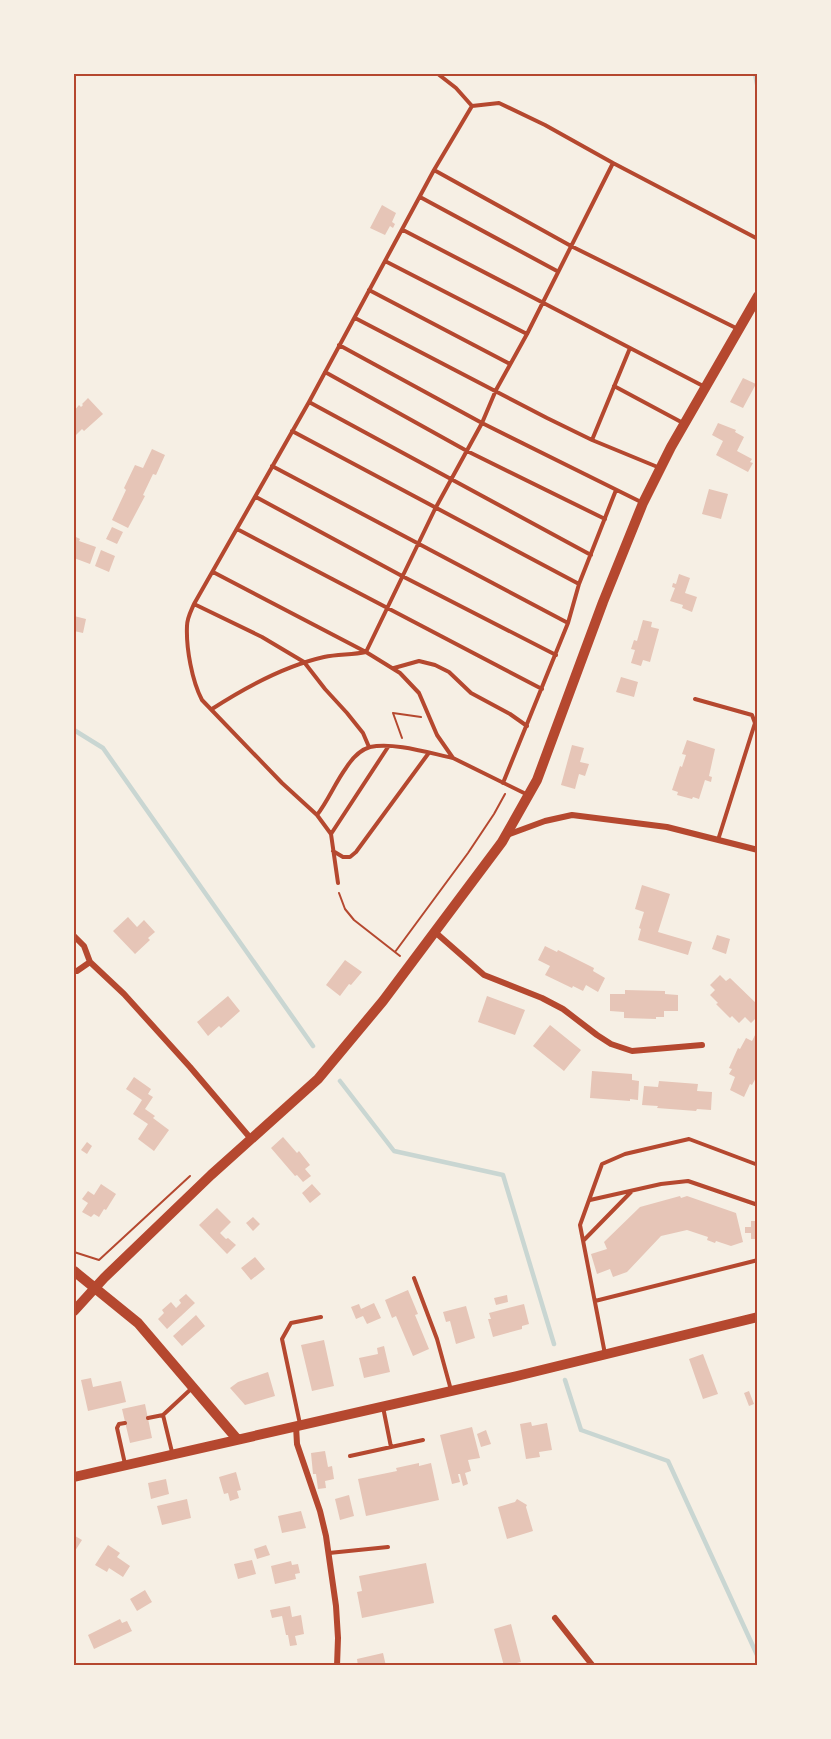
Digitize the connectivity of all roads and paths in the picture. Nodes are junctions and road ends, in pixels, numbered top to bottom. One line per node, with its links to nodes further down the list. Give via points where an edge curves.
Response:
1 (438, 74): 2 (lane)
2 (472, 106): 3 (lane, via 498,103); 4 (lane)
3 (613, 163): 7 (lane); 8 (lane)
4 (434, 170): 5 (lane); 8 (lane)
5 (420, 197): 6 (lane); 10 (lane)
6 (403, 230): 9 (lane); 13 (lane)
7 (758, 239)
8 (571, 246): 10 (lane); 15 (lane)
9 (385, 261): 11 (lane); 16 (lane)
10 (557, 271): 13 (lane)
11 (369, 290): 14 (lane); 19 (lane)
12 (758, 296): 15 (main road)
13 (542, 301): 16 (lane); 18 (lane)
14 (355, 318): 17 (lane); 23 (lane)
15 (738, 329): 22 (main road)
16 (527, 334): 19 (lane)
17 (339, 345): 20 (lane); 25 (lane)
18 (630, 348): 21 (lane); 22 (lane)
19 (510, 364): 23 (lane)
20 (325, 372): 24 (lane); 29 (lane)
21 (614, 386): 26 (lane); 28 (lane)
22 (705, 387): 26 (main road)
23 (496, 390): 25 (lane); 28 (lane)
24 (309, 402): 27 (lane); 32 (lane)
25 (482, 423): 29 (lane); 33 (lane)
26 (684, 423): 31 (main road)
27 (292, 431): 30 (lane); 36 (lane)
28 (592, 440): 31 (lane)
29 (467, 451): 32 (lane); 37 (lane)
30 (272, 466): 34 (lane); 39 (lane)
31 (660, 468): 35 (main road)
32 (451, 480): 36 (lane); 40 (lane)
33 (616, 490): 35 (lane); 37 (lane)
34 (256, 497): 38 (lane); 42 (lane)
35 (643, 503): 63 (main road)
36 (435, 509): 39 (lane); 43 (lane)
37 (605, 519): 40 (lane)
38 (237, 529): 41 (lane); 45 (lane)
39 (418, 544): 42 (lane); 46 (lane)
40 (591, 555): 43 (lane)
41 (213, 572): 44 (lane); 47 (lane)
42 (402, 576): 45 (lane); 48 (lane)
43 (579, 584): 46 (lane)
44 (194, 604): 49 (lane); 53 (lane, via 187,625 189,652 197,691)
45 (387, 607): 47 (lane); 51 (lane)
46 (568, 623): 48 (lane)
47 (366, 652): 49 (lane); 50 (lane)
48 (556, 654): 51 (lane)
49 (304, 662): 53 (lane); 56 (lane, via 363,733)
50 (393, 668): 54 (lane, via 419,693); 55 (lane, via 419,661 435,665 449,672 471,693)
51 (542, 689): 55 (lane)
52 (695, 699): 67 (lane, via 752,715 755,723)
53 (211, 709): 64 (lane)
54 (429, 719): 58 (path, via 393,713); 60 (lane)
55 (526, 726): 61 (lane)
56 (369, 747): 57 (lane); 64 (lane, via 348,765)
57 (388, 747): 58 (lane); 65 (lane)
58 (404, 748): 59 (lane)
59 (429, 753): 60 (lane); 69 (lane, via 356,852 343,857)
60 (453, 758): 61 (lane)
61 (503, 783): 62 (lane)
62 (509, 786): 63 (lane); 73 (path, via 468,853)
63 (530, 795): 66 (main road)
64 (317, 815): 65 (lane)
65 (331, 834): 69 (lane)
66 (505, 836): 67 (street, via 572,815 658,826); 71 (main road)
67 (718, 840): 68 (street)
68 (758, 850)
69 (333, 851): 70 (lane)
70 (338, 883): 73 (path, via 345,909)
71 (435, 932): 77 (street, via 484,975 563,1009 612,1044 632,1051); 78 (main road, via 336,1059)
72 (74, 936): 75 (street, via 84,946)
73 (394, 952): 74 (path)
74 (400, 956)
75 (90, 962): 76 (street); 78 (street, via 124,994)
76 (74, 971)
77 (702, 1045)
78 (252, 1140): 89 (main road)
79 (758, 1164): 82 (lane, via 688,1139 625,1154 602,1164)
80 (190, 1176): 85 (path, via 99,1260)
81 (631, 1192): 82 (lane); 83 (lane, via 688,1181); 84 (lane)
82 (589, 1200): 84 (lane, via 580,1225)
83 (758, 1205)
84 (584, 1241): 90 (lane)
85 (74, 1252)
86 (758, 1260): 90 (lane)
87 (74, 1271): 89 (main road)
88 (414, 1278): 96 (lane)
89 (94, 1288): 91 (main road); 95 (main road, via 138,1323)
90 (595, 1301): 94 (lane)
91 (74, 1311)
92 (321, 1317): 101 (lane, via 291,1323 282,1339)
93 (758, 1317): 94 (main road)
94 (605, 1355): 96 (main road)
95 (193, 1388): 98 (lane); 102 (main road)
96 (451, 1391): 97 (main road)
97 (383, 1406): 101 (main road); 104 (lane)
98 (163, 1415): 99 (lane); 105 (lane)
99 (148, 1418)
100 (125, 1423): 107 (lane, via 117,1428)
101 (298, 1425): 102 (main road); 110 (street, via 297,1444 320,1511)
102 (237, 1439): 105 (main road)
103 (423, 1440): 104 (lane)
104 (391, 1447): 106 (lane)
105 (172, 1454): 107 (main road)
106 (350, 1456)
107 (125, 1465): 108 (main road)
108 (74, 1477)
109 (388, 1546): 110 (lane)
110 (329, 1553): 112 (street, via 336,1606)
111 (555, 1618): 113 (street)
112 (337, 1665)
113 (593, 1665)

